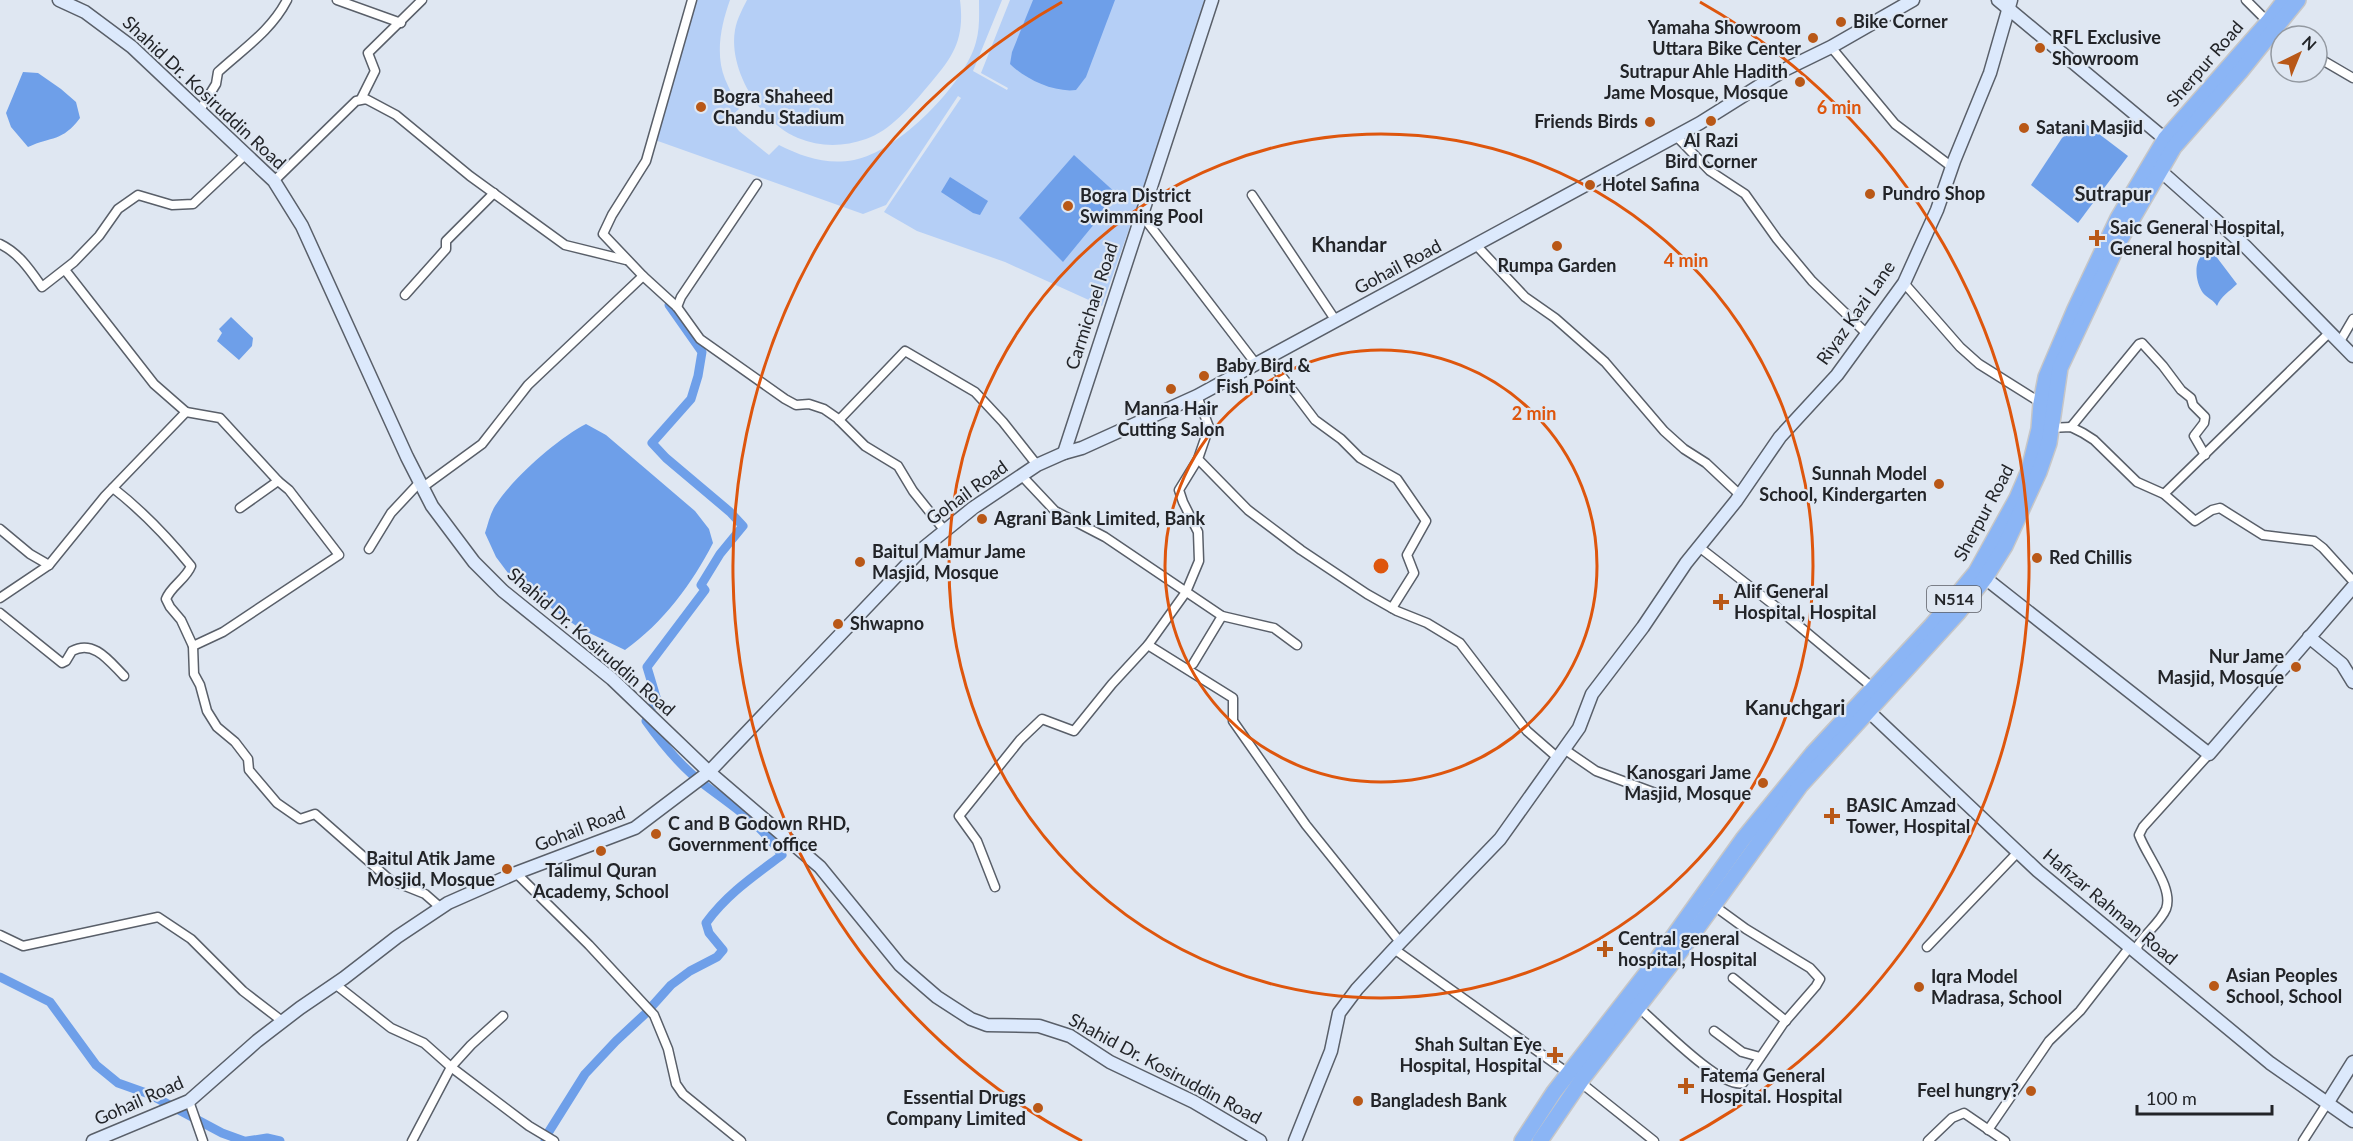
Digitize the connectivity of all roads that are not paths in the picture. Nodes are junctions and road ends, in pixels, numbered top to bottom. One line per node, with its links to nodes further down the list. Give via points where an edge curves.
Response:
1 (59, 0): 23 (street, Shahid Dr. Kosiruddin Road, via 112,30)
2 (287, 0): 23 (street, via 255,42 218,72 216,84)
3 (337, 0): 13 (street)
4 (422, 0): 13 (street)
5 (692, 0): 36 (street, via 646,161 603,234)
6 (1212, 0): 33 (street, Carmichael Road)
7 (1998, 0): 12 (street)
8 (2246, 0): 14 (street)
9 (2285, 0): 15 (highway, Sherpur Road / N514)
10 (2298, 0): 16 (highway, Sherpur Road / N514)
11 (1908, 1): 19 (street, Gohail Road)
12 (2010, 4): 25 (street); 28 (street, Riyaz Kazi Lane, via 1990,73)
13 (401, 23): 22 (street, via 368,53 375,71)
14 (2273, 24)
15 (2278, 24)
16 (2280, 24)
17 (2269, 36): 25 (highway, Sherpur Road / N514)
18 (2269, 37): 27 (highway, Sherpur Road / N514)
19 (1831, 47): 24 (street, Gohail Road, via 1786,69); 28 (street, via 1895,124)
20 (2329, 64): 21 (street)
21 (2353, 78)
22 (361, 99): 29 (street); 31 (street, via 396,115)
23 (200, 110): 26 (street, Shahid Dr. Kosiruddin Road)
24 (1676, 136): 35 (street, Gohail Road); 45 (street, via 1710,171 1745,194 1812,281)
25 (2165, 139): 27 (highway, Sherpur Road / N514)
26 (246, 154): 29 (street, Shahid Dr. Kosiruddin Road); 37 (street, via 193,204 172,205 138,195 118,209 99,236)
27 (2155, 166): 44 (street, via 2245,246); 51 (highway, Sherpur Road / N514, via 2113,226 2067,325 2046,377); 55 (highway, Sherpur Road / N514, via 2065,355)
28 (1952, 167): 39 (street, Riyaz Kazi Lane)
29 (274, 181): 62 (street, Shahid Dr. Kosiruddin Road, via 302,225)
30 (757, 184): 41 (street)
31 (494, 193): 36 (street, via 565,245); 40 (street, via 446,241 446,249)
32 (1252, 195): 43 (street)
33 (1141, 214): 49 (street); 56 (street, Carmichael Road)
34 (0, 244): 37 (street, via 26,263 42,287)
35 (1476, 245): 43 (street, Gohail Road); 65 (street, via 1525,297 1605,362 1664,431)
36 (627, 260): 38 (street)
37 (64, 270): 52 (street, via 154,384)
38 (643, 276): 41 (street); 62 (street, via 528,385 482,444)
39 (1904, 283): 45 (street, Riyaz Kazi Lane); 51 (street, via 1979,364)
40 (405, 295)
41 (677, 307): 53 (street, via 700,339 747,373 796,405 824,409)
42 (2353, 319): 46 (street)
43 (1336, 321): 48 (street, Gohail Road)
44 (2329, 333): 46 (street); 57 (street)
45 (1867, 334): 65 (street, Riyaz Kazi Lane, via 1837,375 1780,437)
46 (2339, 343): 47 (street)
47 (2353, 356)
48 (1268, 357): 49 (street, Gohail Road); 77 (street, via 1315,420 1360,458 1397,479 1426,521 1407,555 1414,573)
49 (1256, 364): 50 (street, Gohail Road)
50 (1197, 396): 56 (street, Gohail Road); 58 (street, via 1209,427)
51 (2041, 403): 55 (highway, Sherpur Road / N514)
52 (186, 412): 61 (street, via 220,418); 63 (street)
53 (840, 420): 59 (street, via 906,351 975,392); 68 (street, via 865,446 898,466)
54 (2071, 427): 55 (street); 57 (street, via 2142,343 2205,417 2194,436); 64 (street, via 2094,440 2137,482)
55 (2046, 428): 72 (highway, Sherpur Road / N514)
56 (1064, 453): 59 (street, Gohail Road)
57 (2205, 455): 64 (street)
58 (1198, 459): 75 (street, via 1179,490 1198,532 1199,561); 77 (street, via 1273,531)
59 (1037, 465): 60 (street, Gohail Road)
60 (1022, 476): 68 (street, Gohail Road); 75 (street, via 1055,511 1105,537)
61 (278, 481): 66 (street); 83 (street, via 339,555 223,632)
62 (422, 485): 70 (street, via 391,513); 91 (street, Shahid Dr. Kosiruddin Road, via 432,506 474,562 654,718)
63 (113, 488): 71 (street); 83 (street, via 141,510 191,566 166,599)
64 (2164, 494): 73 (street, via 2195,521 2220,508 2262,535 2314,541)
65 (1740, 495): 69 (street, Riyaz Kazi Lane)
66 (240, 508)
67 (0, 530): 71 (street)
68 (945, 531): 91 (street, Gohail Road, via 921,550)
69 (1699, 547): 87 (street); 89 (street, Riyaz Kazi Lane, via 1592,694 1579,728)
70 (369, 549)
71 (49, 565): 76 (street)
72 (1981, 575): 87 (highway, Sherpur Road / N514); 88 (highway, Sherpur Road / N514, via 1958,613); 90 (street)
73 (2353, 581)
74 (2353, 587): 80 (street)
75 (1186, 592): 79 (street); 81 (street)
76 (0, 598)
77 (1392, 608): 89 (street, via 1460,643 1527,731)
78 (0, 613): 85 (street, via 62,663 72,651 88,648 100,652)
79 (1222, 615): 82 (street, via 1274,628); 84 (street)
80 (2309, 637): 86 (street, via 2342,664); 90 (street)
81 (1148, 645): 95 (street, via 1074,732 1042,719 1020,740 959,816 977,841); 99 (street, via 1233,698 1233,721)
82 (1298, 645)
83 (193, 646): 97 (street, via 194,674 207,711 235,742 248,759 249,770 277,802 300,819 315,814 390,880 425,894)
84 (1193, 664)
85 (124, 676)
86 (2353, 682)
87 (1872, 687): 88 (highway, Sherpur Road / N514)
88 (1863, 706): 93 (street, Hafizar Rahman Road); 96 (highway, Sherpur Road / N514); 112 (highway, Sherpur Road / N514, via 1813,753 1743,839)
89 (1561, 754): 92 (street); 99 (street, Riyaz Kazi Lane, via 1500,840)
90 (2209, 754): 101 (street, via 2139,835 2168,897 2165,911)
91 (702, 777): 94 (street, Gohail Road, via 635,828); 122 (street, Shahid Dr. Kosiruddin Road, via 820,867 900,965 937,997 987,1025 1039,1026 1070,1036 1110,1062 1194,1102)
92 (1658, 794)
93 (2018, 852): 100 (street); 101 (street, Hafizar Rahman Road)
94 (516, 873): 97 (street, Gohail Road); 121 (street, via 649,1010 668,1049 682,1094)
95 (995, 887)
96 (1713, 905): 104 (highway, Sherpur Road / N514); 107 (street, via 1817,974 1820,979 1816,986)
97 (441, 908): 103 (street, Gohail Road)
98 (0, 934): 106 (street, via 23,946 158,917 191,939 243,991)
99 (1397, 945): 112 (street); 123 (street, Riyaz Kazi Lane, via 1339,1013 1331,1051)
100 (1928, 947)
101 (2134, 952): 113 (street, Hafizar Rahman Road, via 2270,1063); 116 (street, via 2049,1041)
102 (1733, 978): 107 (street)
103 (335, 984): 106 (street, Gohail Road); 111 (street, via 391,1028 424,1043)
104 (1638, 1007): 109 (street, via 1702,1065 1737,1085 1743,1083); 112 (highway, Sherpur Road / N514)
105 (503, 1016): 111 (street)
106 (282, 1021): 114 (street, Gohail Road)
107 (1786, 1021): 109 (street)
108 (1714, 1031): 109 (street, via 1742,1052)
109 (1760, 1057)
110 (2353, 1062): 113 (street)
111 (451, 1067): 117 (street); 120 (street)
112 (1574, 1078): 124 (highway, Sherpur Road / N514); 125 (highway, Sherpur Road / N514); 126 (street)
113 (2328, 1102): 115 (street, Hafizar Rahman Road); 129 (street)
114 (183, 1107): 118 (street, Gohail Road); 119 (street, via 196,1123)
115 (2353, 1121)
116 (1988, 1130): 127 (street, via 1964,1113 1952,1118); 128 (street)
117 (552, 1140)
118 (93, 1141)
119 (203, 1141)
120 (412, 1141)
121 (741, 1141)
122 (1260, 1141)
123 (1295, 1141)
124 (1522, 1141)
125 (1540, 1141)
126 (1654, 1141)
127 (1928, 1141)
128 (2005, 1141)
129 (2303, 1141)

